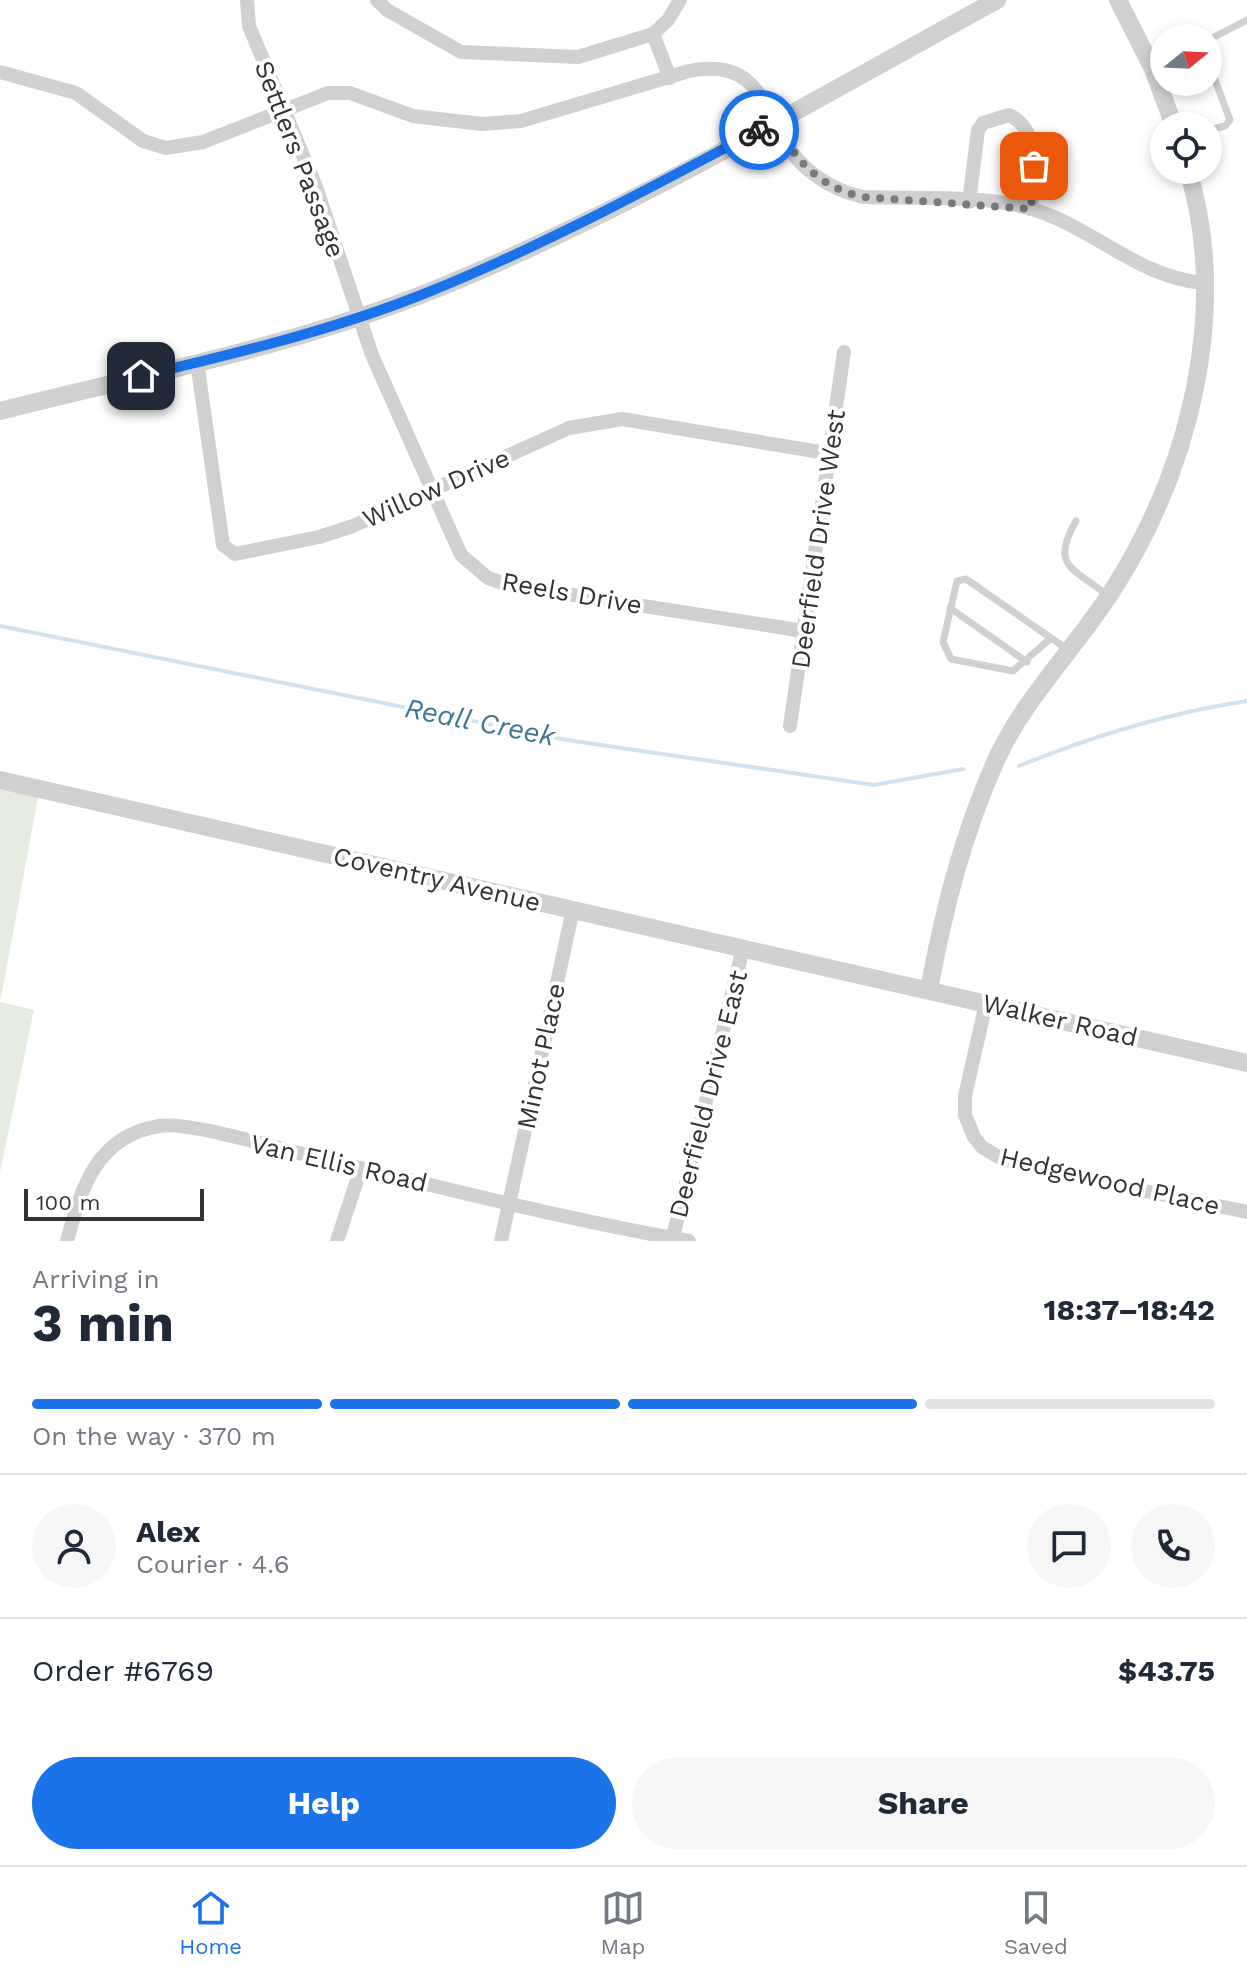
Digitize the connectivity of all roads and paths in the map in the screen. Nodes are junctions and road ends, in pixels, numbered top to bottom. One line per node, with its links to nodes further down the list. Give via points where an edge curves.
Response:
1 (247, 0): 13 (street, Settlers Passage, via 249,26)
2 (377, 0): 8 (street, via 461,52 578,57)
3 (680, 0): 8 (street)
4 (997, 0): 14 (street)
5 (1118, 0): 9 (street)
6 (1247, 20): 7 (lane)
7 (1222, 33)
8 (653, 34): 11 (street)
9 (1150, 52)
10 (0, 72): 13 (street, via 76,93 143,141 166,148 203,142)
11 (670, 78): 13 (street, via 521,121 447,122 350,93 328,93); 14 (street, via 699,69 739,75 761,92)
12 (1221, 96): 15 (lane, via 1230,120)
13 (285, 111): 20 (street, Settlers Passage)
14 (777, 120): 17 (street, via 785,142 820,180 839,192); 20 (street, via 480,270)
15 (1222, 127)
16 (1190, 184): 19 (street)
17 (969, 202): 18 (street); 18 (street, via 978,130 983,123 1009,115 1023,122 1031,139)
18 (1031, 209): 19 (street, via 1155,273)
19 (1203, 283): 27 (street, via 1192,407 1176,465 1149,528)
20 (358, 318): 22 (street); 25 (street, Reels Drive)
21 (844, 352): 24 (street, Deerfield Drive West)
22 (197, 362): 23 (street); 25 (street, Willow Drive, via 216,512 228,551 253,552 319,537)
23 (0, 411)
24 (832, 454): 25 (street, Willow Drive, via 601,420 569,428); 29 (street, Deerfield Drive West)
25 (431, 491): 29 (street, Reels Drive, via 461,555 488,578)
26 (1076, 521): 27 (lane, via 1062,553)
27 (1109, 596): 31 (street)
28 (950, 608): 30 (lane, via 957,581 966,579); 32 (lane); 32 (lane, via 943,642 951,659 1001,671)
29 (804, 631): 33 (street, Deerfield Drive West)
30 (1051, 638): 31 (lane); 32 (lane)
31 (1069, 651): 38 (street, via 998,756 966,833 947,894)
32 (1027, 662)
33 (790, 726)
34 (0, 780): 35 (street, Coventry Avenue)
35 (573, 909): 36 (street, Coventry Avenue); 42 (street, Minot Place)
36 (743, 948): 37 (street, Coventry Avenue); 44 (street, Deerfield Drive East)
37 (873, 978): 38 (street, Walker Road)
38 (929, 990): 39 (street, Walker Road)
39 (986, 1003): 40 (street, Walker Road); 43 (street, Hedgewood Place, via 965,1096 965,1115 982,1147 1000,1158 1053,1172)
40 (1247, 1063)
41 (361, 1168): 42 (street, Van Ellis Road); 45 (street, Van Ellis Road, via 159,1126 134,1135 94,1165 82,1185); 46 (street)
42 (509, 1203): 44 (street, Van Ellis Road); 47 (street, Minot Place)
43 (1247, 1212)
44 (673, 1240): 48 (street, Van Ellis Road)
45 (67, 1241)
46 (337, 1241)
47 (501, 1241)
48 (689, 1241)

